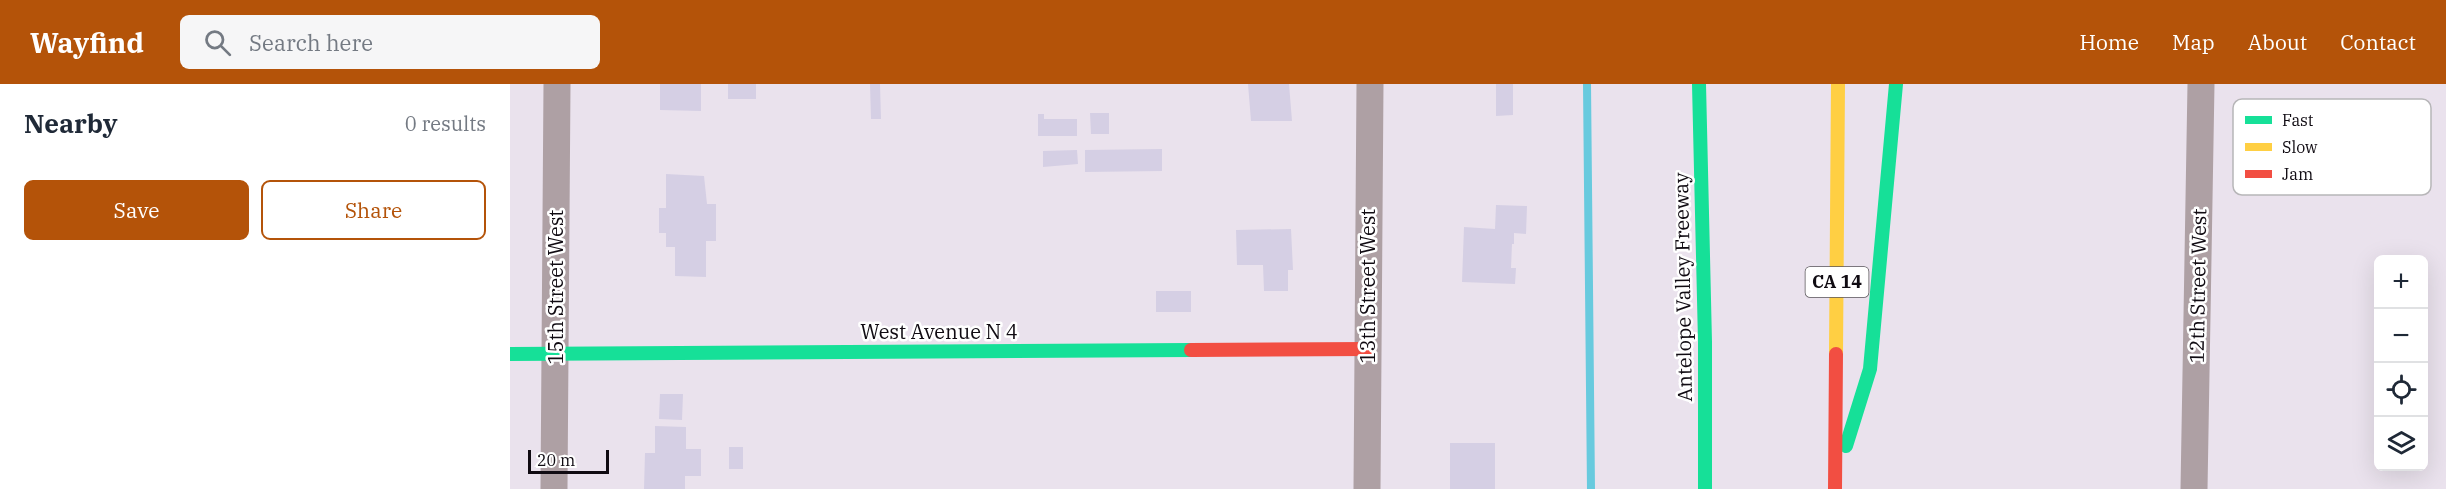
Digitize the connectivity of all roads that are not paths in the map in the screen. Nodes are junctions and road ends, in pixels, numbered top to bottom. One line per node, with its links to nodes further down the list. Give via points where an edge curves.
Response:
1 (557, 84): 9 (street, 15th Street West)
2 (1370, 84): 7 (street, 13th Street West)
3 (1699, 84): 13 (main road, Antelope Valley Freeway)
4 (1838, 84): 10 (main road, CA 14)
5 (1896, 84): 10 (main road, via 1870,369)
6 (2201, 84): 14 (street, 12th Street West)
7 (1368, 349): 9 (main road, West Avenue N 4); 12 (street, 13th Street West)
8 (510, 354): 9 (main road, West Avenue N 4)
9 (555, 354): 11 (street, 15th Street West)
10 (1835, 484)
11 (554, 489)
12 (1367, 489)
13 (1705, 489)
14 (2194, 489)

